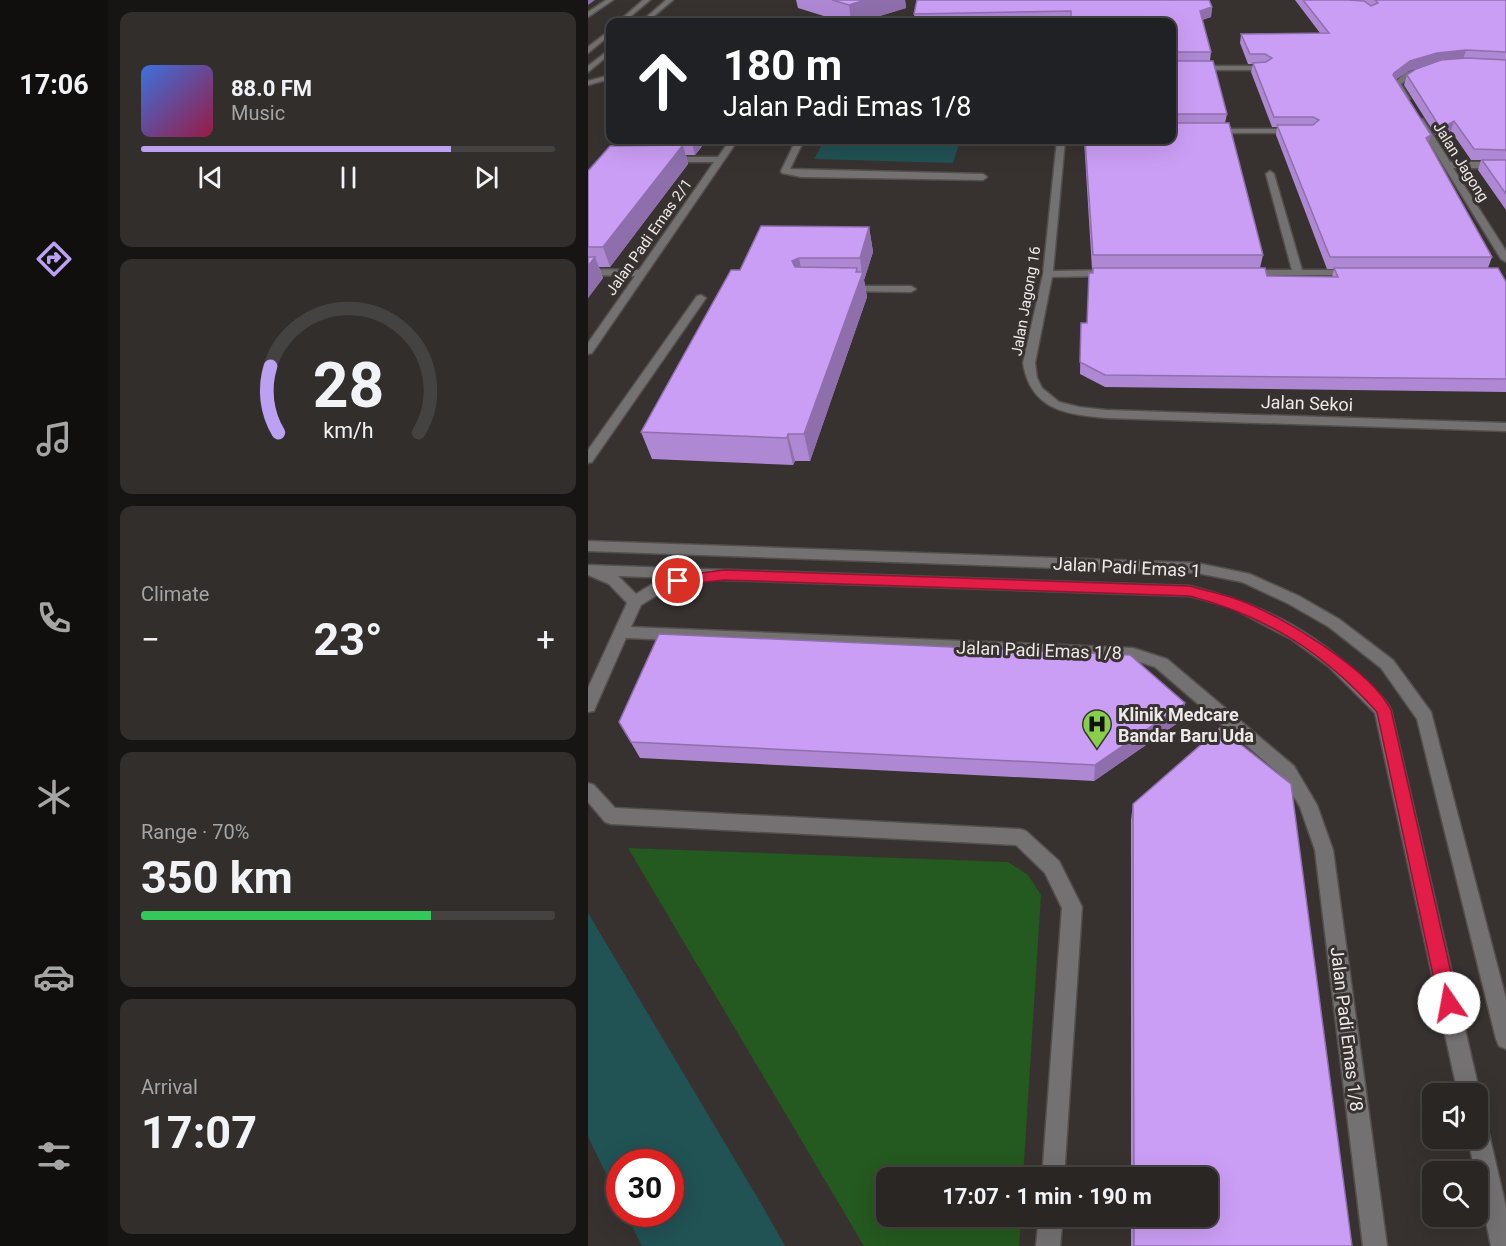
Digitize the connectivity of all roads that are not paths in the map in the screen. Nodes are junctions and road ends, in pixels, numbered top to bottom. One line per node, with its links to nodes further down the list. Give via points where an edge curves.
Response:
1 (610, 0): 4 (street)
2 (647, 0): 5 (street)
3 (670, 0): 6 (street)
4 (588, 15)
5 (626, 18)
6 (649, 18)
7 (606, 36): 8 (street)
8 (588, 53): 9 (street)
9 (606, 53)
10 (606, 56): 14 (street)
11 (1439, 66): 17 (street, via 1409,74 1397,84)
12 (1176, 68): 13 (street)
13 (1264, 68)
14 (588, 70)
15 (606, 78): 16 (street)
16 (588, 83)
17 (1409, 104)
18 (1416, 115): 26 (street, Jalan Jagong)
19 (1176, 131): 20 (street)
20 (1299, 131)
21 (731, 144): 25 (street, Jalan Padi Emas 2/1)
22 (798, 144): 29 (street, via 785,171)
23 (1061, 144): 37 (street, Jalan Jagong 16)
24 (661, 159): 25 (street)
25 (720, 160): 32 (street, Jalan Padi Emas 2/1)
26 (1447, 165): 27 (street); 30 (street, Jalan Jagong)
27 (1506, 165)
28 (1269, 174): 35 (street)
29 (983, 177)
30 (1506, 259)
31 (588, 272): 32 (street)
32 (642, 273): 41 (street, Jalan Padi Emas 2/1)
33 (1119, 273): 37 (street)
34 (1239, 273): 35 (street)
35 (1298, 273): 36 (street)
36 (1367, 273)
37 (1048, 274): 42 (street, Jalan Jagong 16, via 1029,363 1034,387 1058,407)
38 (840, 289): 39 (street)
39 (911, 289)
40 (701, 298): 44 (street)
41 (588, 351)
42 (1106, 414): 43 (street, Jalan Sekoi)
43 (1506, 428)
44 (588, 459)
45 (588, 546): 52 (street, Jalan Padi Emas 1, via 1197,568 1245,578 1294,600 1334,623 1387,664 1425,717)
46 (588, 570): 47 (street, Jalan Padi Emas 1); 48 (street, via 614,580)
47 (724, 575): 48 (street, via 659,586); 53 (street, Jalan Padi Emas 1, via 1190,591 1269,618 1312,646 1354,677 1383,710)
48 (635, 602): 49 (street)
49 (623, 632): 50 (street); 59 (street, Jalan Padi Emas 1/8, via 1133,654 1161,663 1288,771 1308,806 1323,850)
50 (588, 706)
51 (588, 790): 55 (street, via 611,816 1020,837 1052,867 1072,907)
52 (1506, 1039)
53 (1467, 1083)
54 (1483, 1149): 56 (street)
55 (1054, 1167)
56 (1500, 1205): 60 (street)
57 (1049, 1227): 58 (street)
58 (1048, 1246)
59 (1376, 1246)
60 (1503, 1246)

